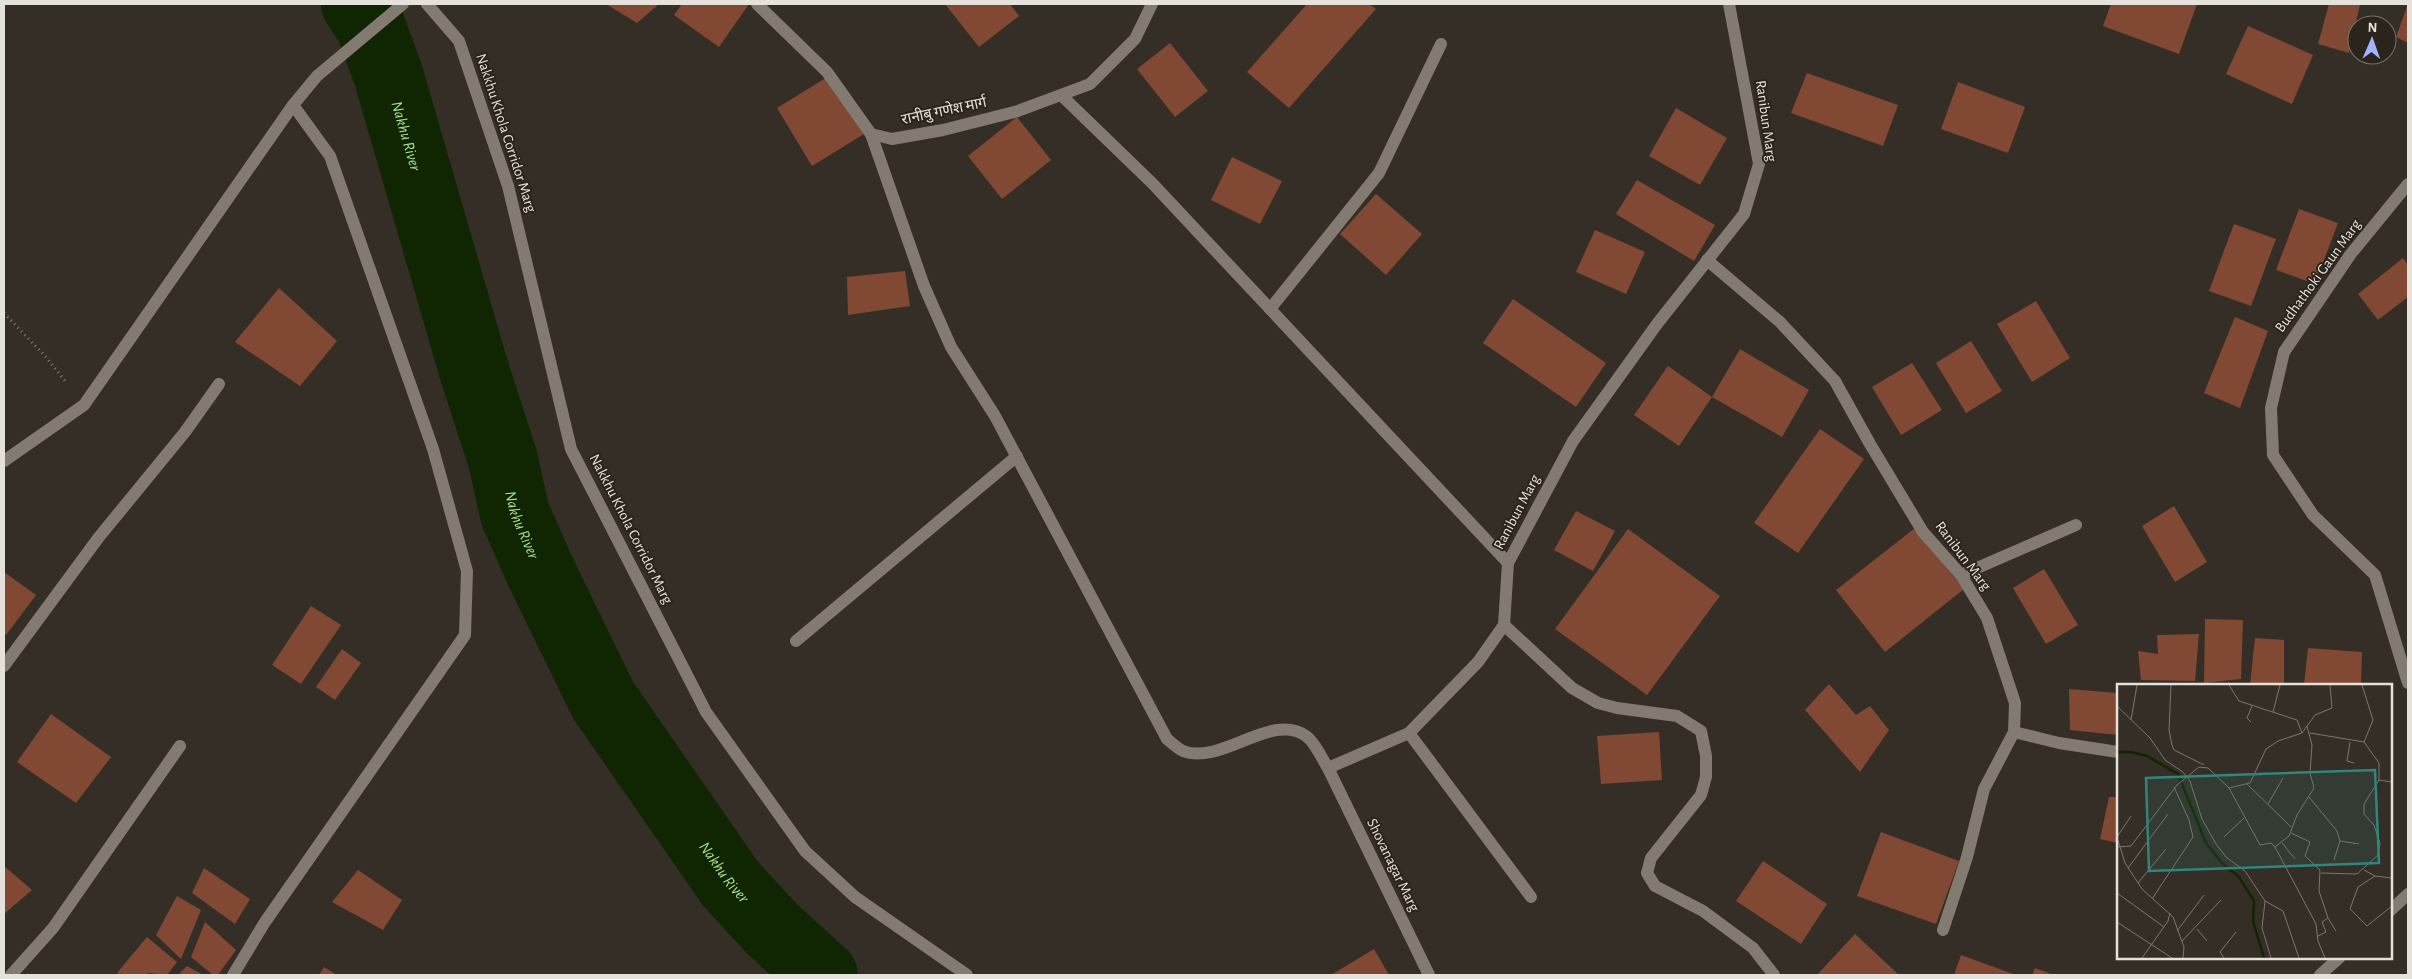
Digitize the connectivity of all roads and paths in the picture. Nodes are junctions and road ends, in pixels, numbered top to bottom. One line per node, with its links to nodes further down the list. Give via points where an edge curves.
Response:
1 (427, 4): 37 (street, Nakkhu Khola Corridor Marg, via 459,41 508,186 571,448 706,712 805,851 856,897)
2 (757, 4): 9 (street, via 826,72)
3 (1152, 4): 7 (street, रानीबु गणेश मार्ग, via 1135,39 1090,84)
4 (1729, 4): 11 (street, Ranibun Marg, via 1759,164 1744,214)
5 (401, 5): 8 (street, via 317,76)
6 (1441, 44): 12 (street, via 1379,173)
7 (1061, 95): 9 (street, रानीबु गणेश मार्ग, via 943,130 892,139); 12 (street, via 1152,183)
8 (293, 105): 15 (street); 36 (street, via 330,156 433,450 467,571 465,635 266,922)
9 (871, 134): 16 (street, Shovanagar Marg, via 924,286 951,347)
10 (2408, 184): 24 (street, Budhathoki Gaun Marg, via 2350,255 2284,352 2271,408 2273,455 2313,515 2375,575)
11 (1707, 260): 19 (street, Ranibun Marg, via 1573,440); 20 (street, Ranibun Marg, via 1780,322 1835,381 1923,532)
12 (1270, 309): 19 (street)
13 (4, 313): 15 (path)
14 (218, 384): 23 (street, via 185,432 99,537)
15 (84, 404): 17 (street)
16 (1016, 456): 22 (street); 29 (street, Shovanagar Marg, via 1167,740 1183,751 1205,753 1276,730 1293,728 1308,737)
17 (4, 461)
18 (2076, 525): 20 (street)
19 (1508, 563): 21 (street, Ranibun Marg)
20 (1961, 575): 25 (street, Ranibun Marg, via 1988,618 2015,703)
21 (1504, 626): 26 (street, via 1478,662); 39 (street, via 1572,688 1598,702 1617,708 1677,716 1701,730 1706,756 1706,777 1701,795 1650,858 1647,873 1655,886 1703,911 1753,948)
22 (796, 641)
23 (4, 666)
24 (2408, 683)
25 (2014, 732): 28 (street); 33 (street, Ranibun Marg, via 1984,789)
26 (1409, 733): 29 (street); 31 (street)
27 (180, 746): 35 (street, via 53,928)
28 (2117, 752)
29 (1328, 768): 38 (street, Shovanagar Marg)
30 (2408, 894): 32 (street)
31 (1532, 897)
32 (2392, 909)
33 (1943, 930)
34 (2338, 959): 40 (street)
35 (11, 975)
36 (233, 975)
37 (967, 975)
38 (1429, 975)
39 (1774, 975)
40 (2320, 975)

